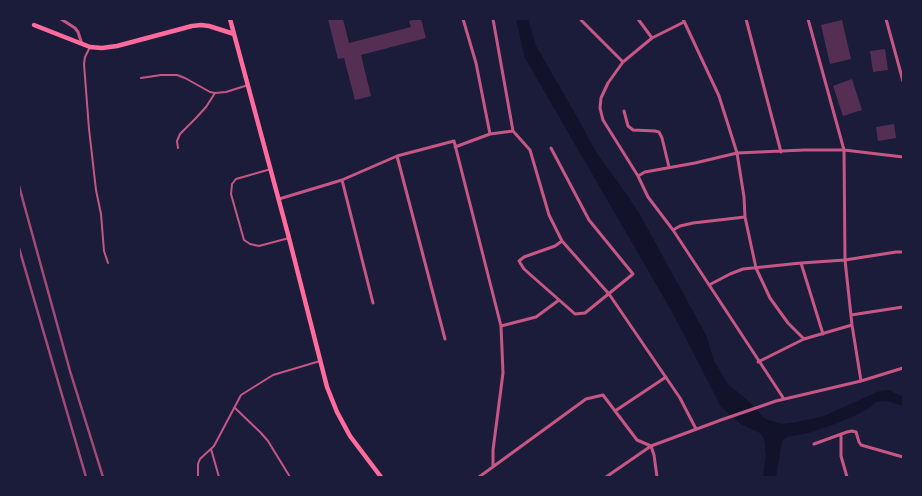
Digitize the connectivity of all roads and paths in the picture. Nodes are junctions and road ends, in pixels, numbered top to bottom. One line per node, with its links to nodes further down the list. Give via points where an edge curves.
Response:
1 (61, 19): 16 (street, via 75,28)
2 (205, 19): 13 (main road)
3 (230, 19): 14 (main road)
4 (463, 19): 25 (street, via 476,63)
5 (493, 19): 24 (street)
6 (581, 19): 18 (street)
7 (638, 19): 15 (street)
8 (746, 19): 30 (street)
9 (808, 19): 29 (street)
10 (886, 19): 20 (street)
11 (684, 20): 15 (street); 31 (street, via 719,96)
12 (34, 25): 16 (main road)
13 (201, 25): 14 (main road); 17 (main road, via 117,46)
14 (234, 34): 21 (main road)
15 (652, 38): 18 (street)
16 (82, 44): 17 (main road)
17 (90, 47): 45 (lane, via 84,57 89,130)
18 (623, 62): 36 (street, via 600,98 600,108 603,120)
19 (141, 78): 22 (lane, via 177,75)
20 (903, 81)
21 (248, 85): 22 (lane); 35 (main road)
22 (215, 93): 27 (lane, via 180,134)
23 (624, 111): 34 (street, via 626,122 633,130 659,132)
24 (514, 131): 25 (street); 42 (street, via 530,150 550,215)
25 (490, 134): 26 (street)
26 (455, 147): 32 (street, via 454,141); 55 (street)
27 (178, 148)
28 (551, 148): 49 (street, via 589,220 633,274)
29 (844, 150): 30 (street); 33 (street); 44 (street)
30 (781, 152): 31 (street)
31 (737, 154): 34 (street); 39 (street)
32 (397, 156): 37 (street); 57 (street)
33 (903, 157)
34 (669, 168): 36 (street)
35 (271, 169): 38 (main road); 41 (lane, via 236,179 231,194 244,240 259,246)
36 (638, 176): 40 (street, via 648,197)
37 (342, 180): 38 (street); 51 (street)
38 (279, 199): 41 (main road)
39 (745, 216): 40 (street, via 693,222); 47 (street)
40 (673, 230): 48 (street)
41 (289, 238): 59 (main road)
42 (562, 241): 49 (street); 50 (street, via 519,261)
43 (903, 252): 44 (street)
44 (845, 260): 46 (street); 53 (street)
45 (108, 263)
46 (801, 263): 47 (street); 56 (street)
47 (756, 268): 48 (street, via 730,274); 58 (street, via 770,298)
48 (708, 285): 60 (street)
49 (609, 294): 50 (street, via 585,313 575,314); 62 (street)
50 (559, 300): 55 (street, via 536,317)
51 (373, 303)
52 (903, 307): 53 (street)
53 (851, 314): 54 (street)
54 (852, 325): 56 (street); 63 (street)
55 (501, 326): 73 (street, via 503,373)
56 (822, 334): 58 (street)
57 (445, 339)
58 (804, 339): 60 (street)
59 (321, 360): 65 (lane, via 273,375 241,396); 77 (main road, via 332,400 343,424)
60 (758, 362): 64 (street)
61 (903, 368): 63 (street)
62 (666, 378): 66 (street); 67 (street)
63 (861, 381): 64 (street)
64 (784, 399): 67 (street)
65 (235, 408): 71 (lane); 76 (lane, via 268,441)
66 (615, 410): 70 (street, via 637,440); 73 (street, via 603,395 586,400)
67 (696, 429): 70 (street)
68 (841, 434): 69 (street); 72 (street, via 852,430 861,445); 81 (street, via 841,456)
69 (814, 444)
70 (650, 446): 79 (street); 80 (street)
71 (211, 449): 74 (lane, via 200,459); 75 (lane)
72 (903, 457)
73 (493, 467): 78 (street)
74 (198, 477)
75 (218, 477)
76 (290, 477)
77 (381, 477)
78 (479, 477)
79 (606, 477)
80 (657, 477)
81 (847, 477)

